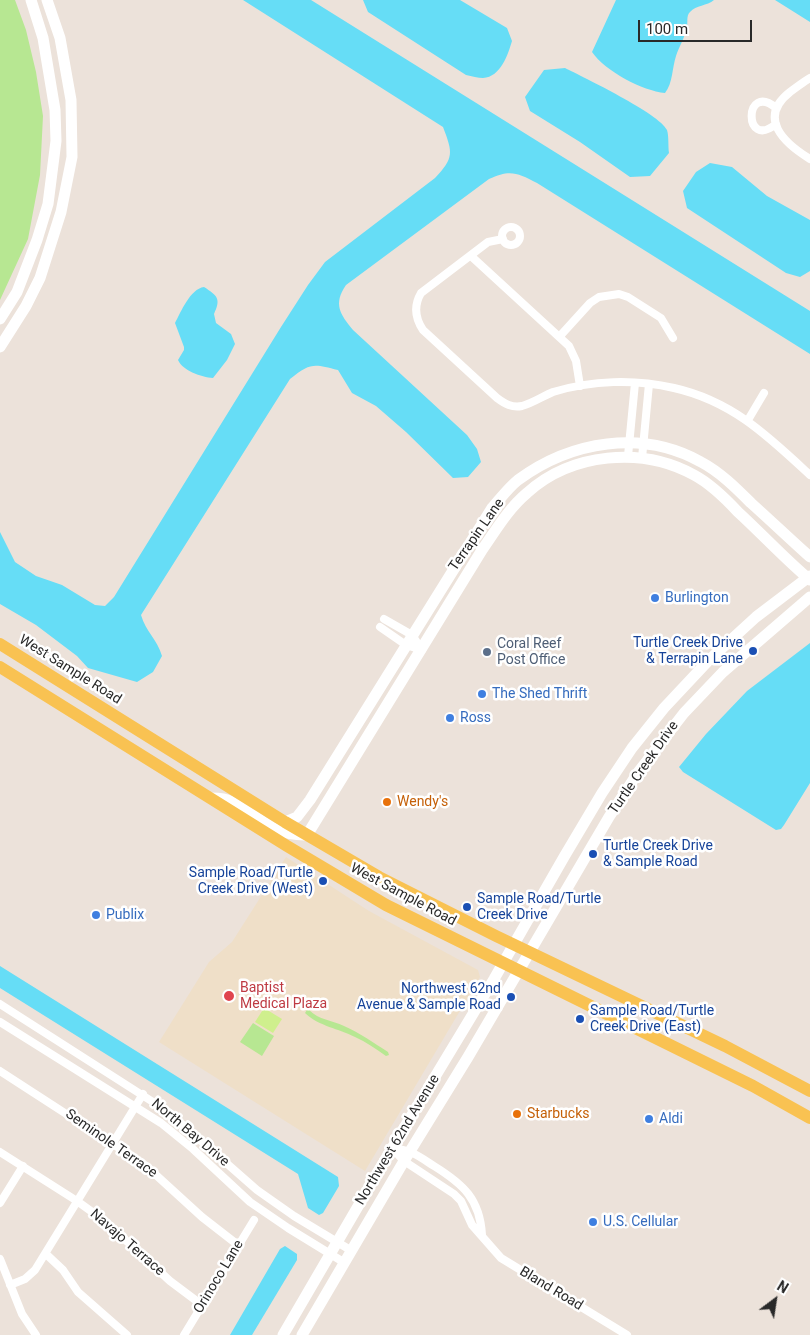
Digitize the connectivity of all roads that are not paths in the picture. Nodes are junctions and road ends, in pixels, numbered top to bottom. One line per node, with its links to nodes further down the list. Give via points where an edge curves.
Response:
1 (31, 0): 9 (street, via 43,38 55,110 56,141 48,204 37,240 17,292)
2 (47, 0): 12 (street, via 60,38 72,100 72,157 61,212 42,271 26,306)
3 (810, 78): 4 (street, via 785,96)
4 (776, 108): 5 (street); 5 (street, via 762,102 755,106 750,120 762,130)
5 (776, 124): 6 (street, via 792,148)
6 (810, 159)
7 (503, 239): 8 (street, via 488,242)
8 (471, 256): 10 (street); 15 (street, via 417,299 418,322 423,330 504,404 521,406)
9 (0, 319)
10 (560, 336): 11 (street, via 590,303 599,297 619,294 661,318); 15 (street, via 576,361)
11 (673, 338)
12 (0, 347)
13 (635, 383): 14 (street); 15 (street); 18 (street)
14 (649, 384): 17 (street, via 695,394); 19 (street)
15 (580, 386)
16 (764, 393): 17 (street)
17 (748, 420): 22 (street)
18 (629, 443): 19 (street, Terrapin Lane); 20 (street); 30 (street, Terrapin Lane, via 600,444 572,451 517,481 492,508)
19 (644, 443): 21 (street); 24 (street, Terrapin Lane, via 701,462)
20 (628, 456): 21 (street, Terrapin Lane); 33 (street, Terrapin Lane, via 574,465 552,475 527,493 500,523)
21 (642, 458): 23 (street, Terrapin Lane, via 670,465)
22 (810, 475)
23 (712, 487): 24 (street, via 726,487); 26 (street, Terrapin Lane)
24 (755, 506): 25 (street, Terrapin Lane)
25 (810, 557)
26 (809, 578): 34 (street, Turtle Creek Drive, via 756,617)
27 (810, 598): 36 (street, Turtle Creek Drive)
28 (384, 619): 30 (street)
29 (380, 627): 32 (street)
30 (412, 635): 32 (street, Terrapin Lane); 33 (street)
31 (0, 644): 37 (main road, West Sample Road)
32 (406, 645): 33 (street); 42 (street, Terrapin Lane, via 302,812)
33 (422, 650): 43 (street, Terrapin Lane)
34 (709, 660): 36 (street, via 714,668); 39 (street, Turtle Creek Drive, via 664,708)
35 (0, 667): 38 (main road, West Sample Road)
36 (713, 682): 40 (street, Turtle Creek Drive, via 684,712)
37 (112, 713): 38 (main road); 42 (main road, West Sample Road)
38 (80, 717): 41 (main road, West Sample Road)
39 (623, 762): 40 (street); 44 (street, Turtle Creek Drive)
40 (639, 771): 45 (street, Turtle Creek Drive)
41 (209, 798): 43 (street, via 229,800 279,832 292,836); 46 (main road, West Sample Road, via 386,905)
42 (285, 822): 43 (main road, West Sample Road)
43 (307, 835): 44 (main road, West Sample Road, via 404,890)
44 (513, 944): 45 (main road, West Sample Road); 46 (street, Northwest 62nd Avenue)
45 (530, 952): 47 (street, Turtle Creek Drive); 51 (main road, West Sample Road, via 725,1046)
46 (502, 964): 47 (main road, West Sample Road); 56 (street, Northwest 62nd Avenue)
47 (519, 972): 54 (main road, West Sample Road, via 753,1086); 57 (street, Northwest 62nd Avenue)
48 (0, 1004): 52 (street, North Bay Drive)
49 (0, 1022): 53 (street, North Bay Drive)
50 (0, 1071): 55 (street, Seminole Terrace)
51 (810, 1091)
52 (143, 1094): 53 (street); 61 (street, North Bay Drive)
53 (136, 1106): 55 (street); 62 (street, North Bay Drive, via 161,1123)
54 (810, 1118)
55 (113, 1143): 63 (street); 68 (street, Seminole Terrace, via 145,1164 202,1217)
56 (392, 1148): 57 (street); 59 (street, Bland Road); 67 (street, Northwest 62nd Avenue)
57 (410, 1151): 59 (street, Northwest 62nd Avenue); 66 (street, via 453,1178 468,1192 482,1222)
58 (0, 1152): 60 (street, Navajo Terrace)
59 (404, 1161): 66 (street, Bland Road, via 454,1194 461,1201 472,1225); 69 (street, Northwest 62nd Avenue)
60 (23, 1166): 63 (street, Navajo Terrace); 64 (street)
61 (247, 1181): 62 (street); 67 (street, North Bay Drive, via 294,1216)
62 (239, 1192): 71 (street, North Bay Drive)
63 (77, 1201): 70 (street); 75 (street, Navajo Terrace)
64 (0, 1203)
65 (254, 1220): 68 (street, Orinoco Lane)
66 (482, 1235): 81 (street, Bland Road, via 502,1258)
67 (338, 1242): 69 (street, North Bay Drive); 71 (street, Northwest 62nd Avenue)
68 (238, 1245): 75 (street, Orinoco Lane)
69 (352, 1251): 73 (street, Northwest 62nd Avenue)
70 (46, 1254): 74 (street, via 35,1270); 77 (street, via 63,1270 78,1292)
71 (330, 1254): 73 (street, North Bay Drive); 79 (street, Northwest 62nd Avenue)
72 (0, 1259): 74 (street)
73 (345, 1263): 80 (street, Northwest 62nd Avenue)
74 (10, 1285): 76 (street, via 22,1314)
75 (202, 1305): 78 (street, Orinoco Lane)
76 (36, 1335)
77 (127, 1335)
78 (184, 1335)
79 (283, 1335)
80 (302, 1335)
81 (627, 1335)

